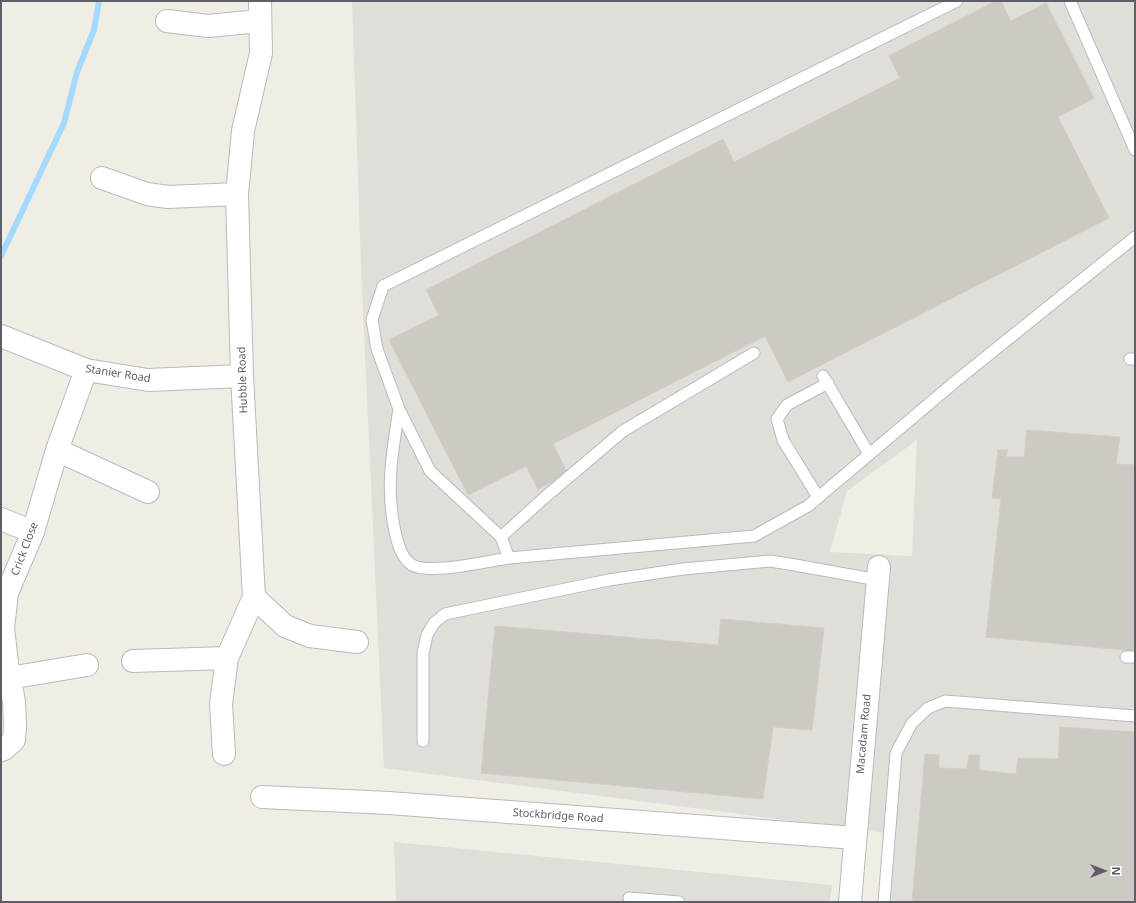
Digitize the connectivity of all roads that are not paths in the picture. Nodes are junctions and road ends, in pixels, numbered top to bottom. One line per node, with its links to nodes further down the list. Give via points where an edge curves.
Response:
1 (957, 1): 13 (lane, via 383,286 372,320 377,349)
2 (1070, 1): 5 (lane)
3 (260, 11): 4 (street, via 208,26); 7 (street, Hubble Road, via 261,53 243,131)
4 (166, 21)
5 (1135, 150)
6 (102, 178): 7 (street, via 147,194 168,197)
7 (237, 194): 12 (street, Hubble Road)
8 (1135, 237): 15 (lane)
9 (1, 336): 11 (street, Stanier Road)
10 (754, 353): 20 (lane, via 623,431)
11 (86, 370): 12 (street, Stanier Road, via 148,380); 14 (street, Crick Close)
12 (242, 376): 23 (street, Hubble Road)
13 (399, 409): 20 (lane, via 430,471); 21 (lane, via 389,492 393,524 401,553 412,564 427,569)
14 (57, 450): 16 (street); 19 (street, Crick Close)
15 (869, 454): 17 (lane); 17 (lane, via 826,379 787,405 777,419 783,440)
16 (148, 492)
17 (818, 497): 21 (lane, via 808,506 754,536)
18 (1, 519): 19 (street)
19 (33, 532): 28 (street, Crick Close, via 7,593 3,628)
20 (501, 537): 21 (lane)
21 (509, 558)
22 (878, 574): 30 (lane, via 770,561 683,569 609,580 445,614 434,622 427,635 423,653); 34 (street, Macadam Road)
23 (254, 597): 24 (street, via 285,626 310,636); 25 (street, Hubble Road)
24 (357, 642)
25 (227, 658): 26 (street); 32 (street, Hubble Road, via 221,704)
26 (133, 661)
27 (87, 665): 28 (street)
28 (9, 678): 31 (street, Crick Close, via 14,702 14,740)
29 (1135, 716): 38 (lane, via 945,701 928,708 912,723 896,753)
30 (423, 741)
31 (1, 750)
32 (224, 754)
33 (262, 798): 34 (street, Stockbridge Road, via 390,803)
34 (854, 838): 37 (street, Macadam Road)
35 (629, 898): 36 (lane)
36 (679, 902)
37 (850, 902)
38 (884, 902)

